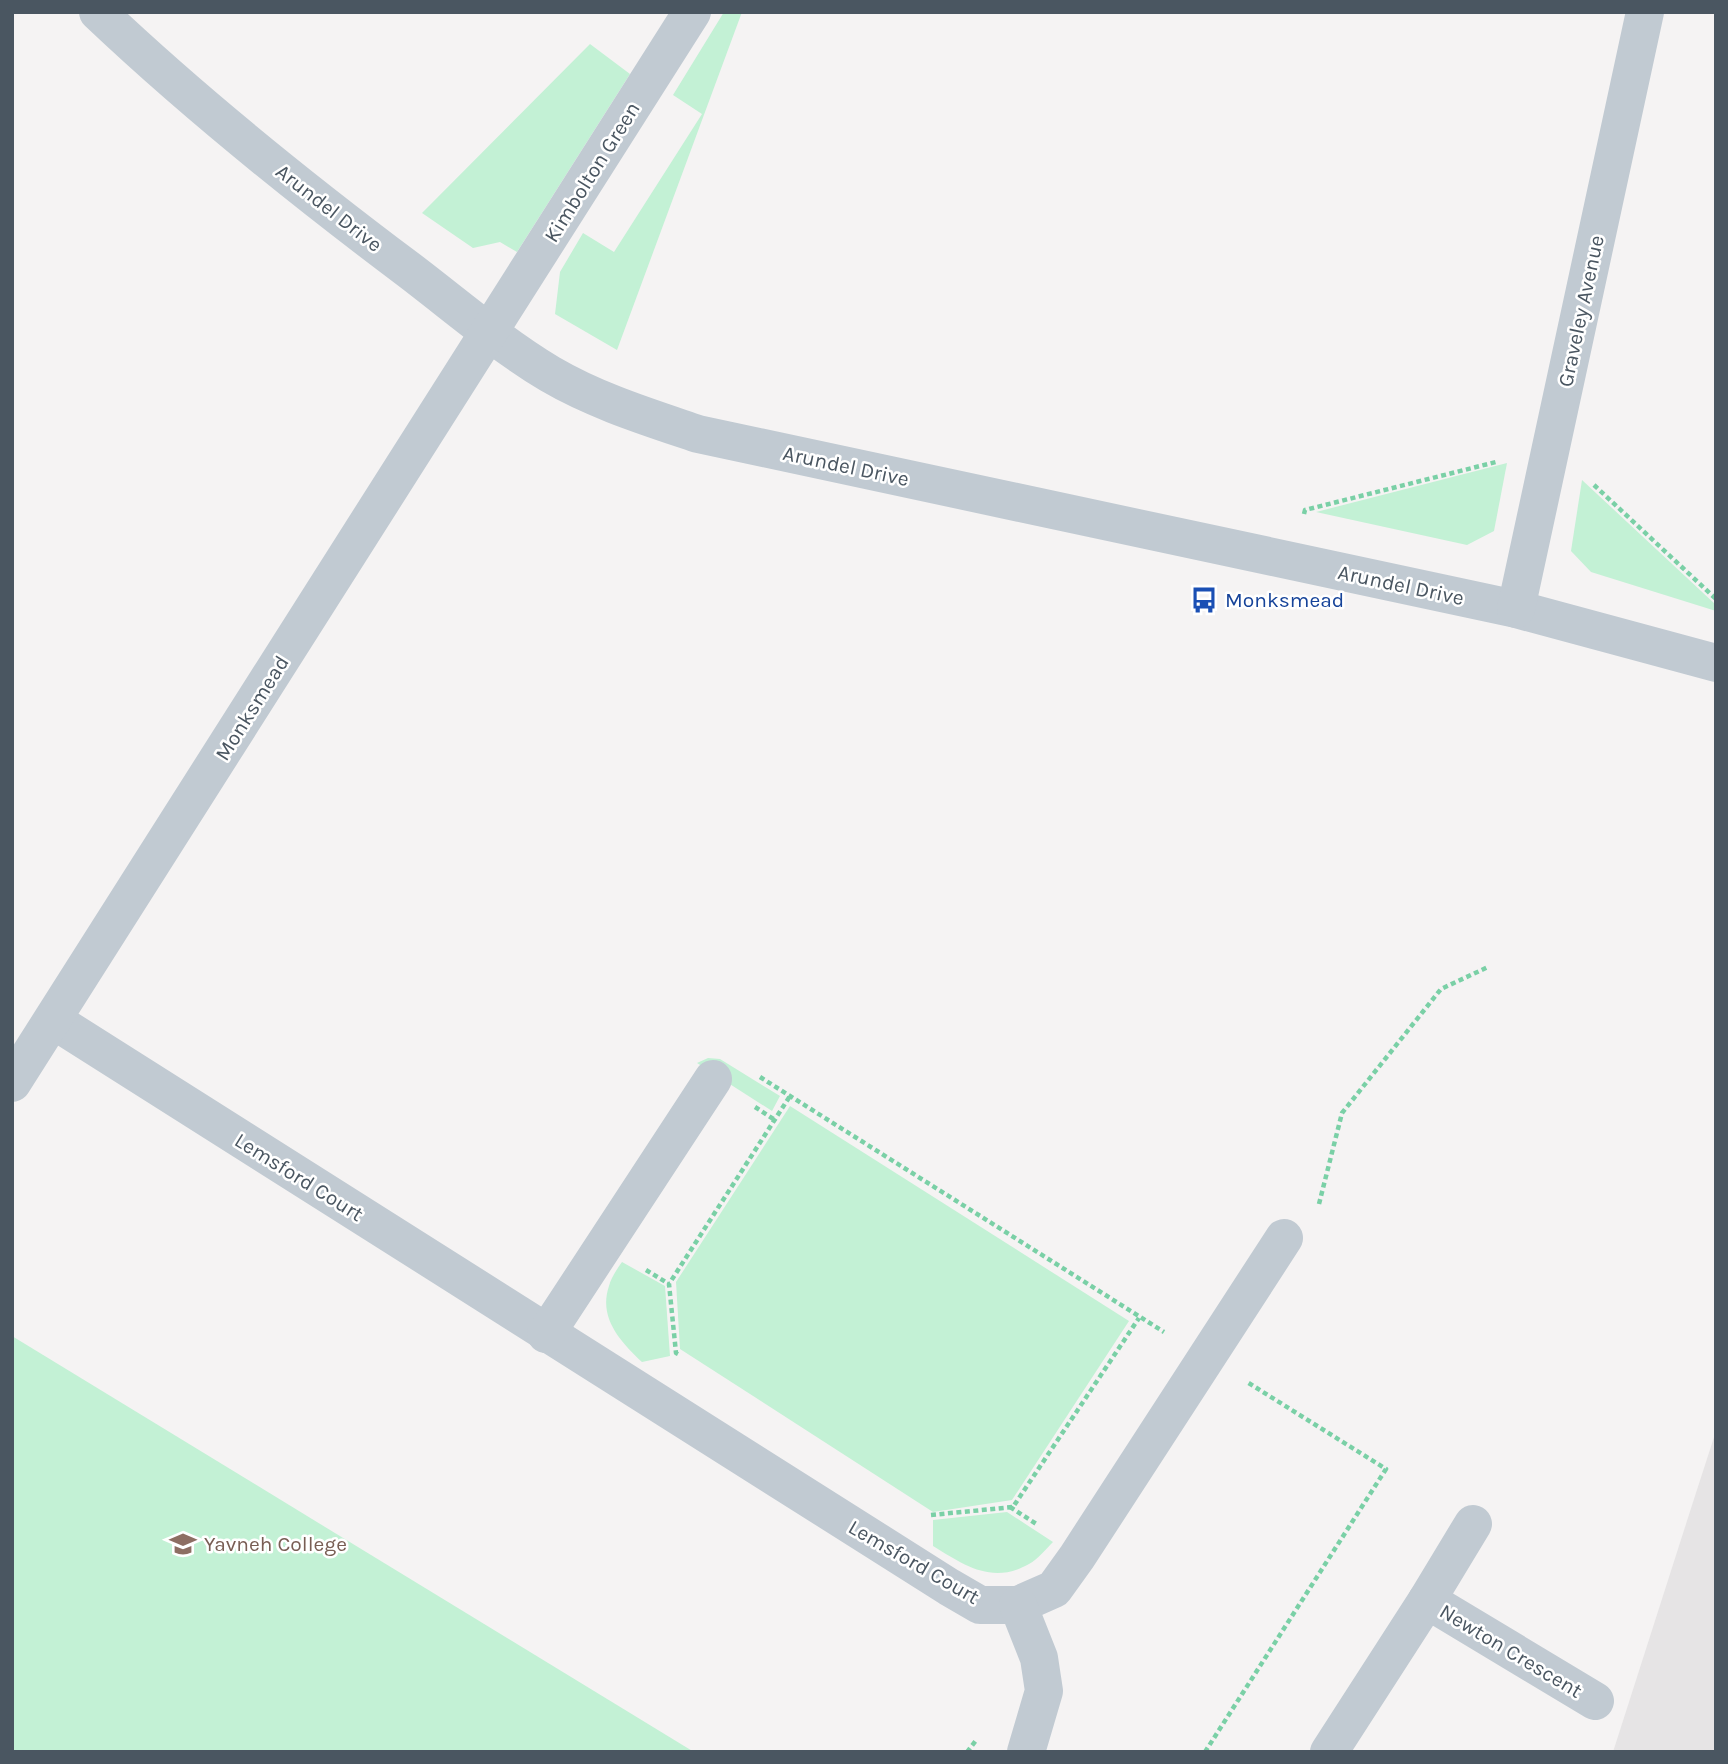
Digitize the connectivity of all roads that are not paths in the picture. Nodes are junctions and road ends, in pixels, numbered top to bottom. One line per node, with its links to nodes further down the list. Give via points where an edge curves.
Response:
1 (98, 12): 4 (street, Arundel Drive, via 153,65 321,204)
2 (692, 12): 4 (street, Kimbolton Green)
3 (1645, 12): 5 (street, Graveley Avenue)
4 (491, 332): 5 (street, Arundel Drive, via 550,374 618,407 698,434); 7 (street, Monksmead)
5 (1516, 609): 6 (street, Arundel Drive)
6 (1716, 663)
7 (53, 1020): 9 (street, Monksmead); 11 (street, Lemsford Court)
8 (713, 1079): 11 (street)
9 (12, 1083)
10 (1284, 1238): 14 (street, Lemsford Court, via 1054,1589)
11 (546, 1334): 14 (street, Lemsford Court, via 980,1605)
12 (1473, 1524): 13 (street, Newton Crescent)
13 (1427, 1600): 15 (street, Newton Crescent); 17 (street, Newton Crescent)
14 (1018, 1605): 16 (street, via 1039,1658 1044,1691)
15 (1595, 1701)
16 (1026, 1752)
17 (1329, 1752)

